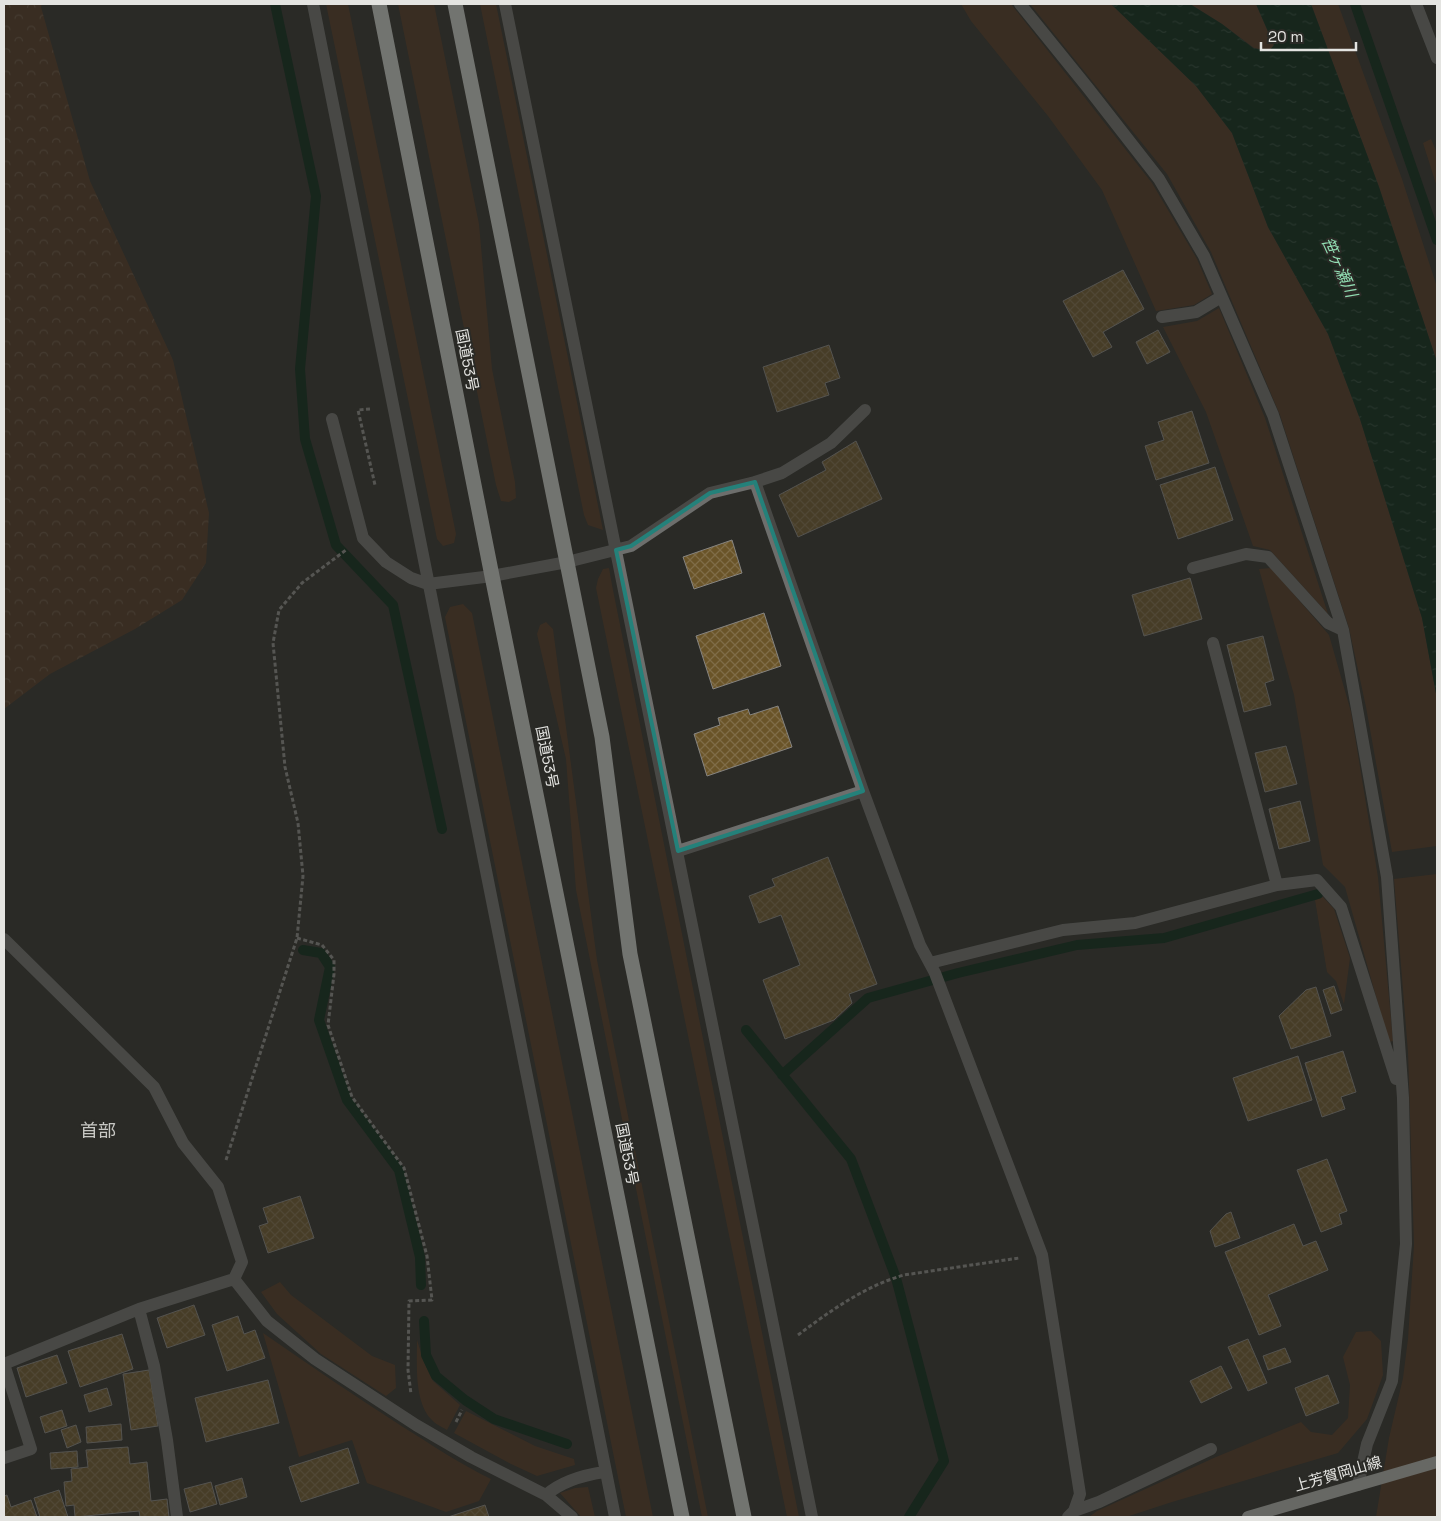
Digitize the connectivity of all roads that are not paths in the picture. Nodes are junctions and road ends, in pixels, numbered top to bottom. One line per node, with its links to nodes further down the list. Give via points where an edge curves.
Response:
1 (313, 4): 17 (street)
2 (379, 4): 16 (highway, 国道53号)
3 (455, 4): 14 (highway)
4 (505, 4): 13 (street)
5 (1020, 4): 8 (street, via 1159,179 1204,256)
6 (1416, 4): 7 (street)
7 (1437, 58)
8 (1221, 296): 9 (street, via 1196,312); 18 (street, via 1273,415)
9 (1162, 317)
10 (865, 410): 12 (street, via 831,443 782,473)
11 (332, 419): 17 (street, via 363,538 386,562 411,578)
12 (755, 482): 13 (street, via 710,493 631,546); 20 (street)
13 (616, 550): 14 (street); 21 (street)
14 (567, 562): 16 (street); 40 (highway, via 602,737 630,954)
15 (1194, 568): 18 (street, via 1246,554 1268,557 1328,624)
16 (492, 576): 17 (street); 39 (highway, 国道53号)
17 (428, 584): 32 (street)
18 (1343, 630): 25 (street, via 1387,877)
19 (1213, 643): 22 (street)
20 (862, 791): 21 (street); 24 (street, via 920,946)
21 (678, 851): 41 (street)
22 (1277, 885): 24 (street, via 1135,923 1063,930); 25 (street, via 1317,880 1341,907)
23 (4, 939): 26 (street, via 154,1087 183,1143 218,1187 242,1262)
24 (934, 973): 35 (street, via 1042,1255 1080,1494)
25 (1403, 1098): 33 (street, via 1406,1244 1392,1380 1367,1444)
26 (234, 1279): 27 (street); 34 (street, via 267,1321 308,1354 416,1425)
27 (139, 1309): 28 (street); 36 (street, via 154,1366)
28 (4, 1364): 30 (street, via 31,1449)
29 (1211, 1449): 35 (street)
30 (4, 1458)
31 (1437, 1462): 33 (main road, 上芳賀岡山線)
32 (604, 1472): 34 (street, via 557,1486); 38 (street)
33 (1358, 1485): 42 (main road, 上芳賀岡山線)
34 (546, 1495): 37 (street)
35 (1071, 1514)
36 (177, 1517)
37 (572, 1517)
38 (615, 1517)
39 (682, 1517)
40 (744, 1517)
41 (812, 1517)
42 (1248, 1517)

